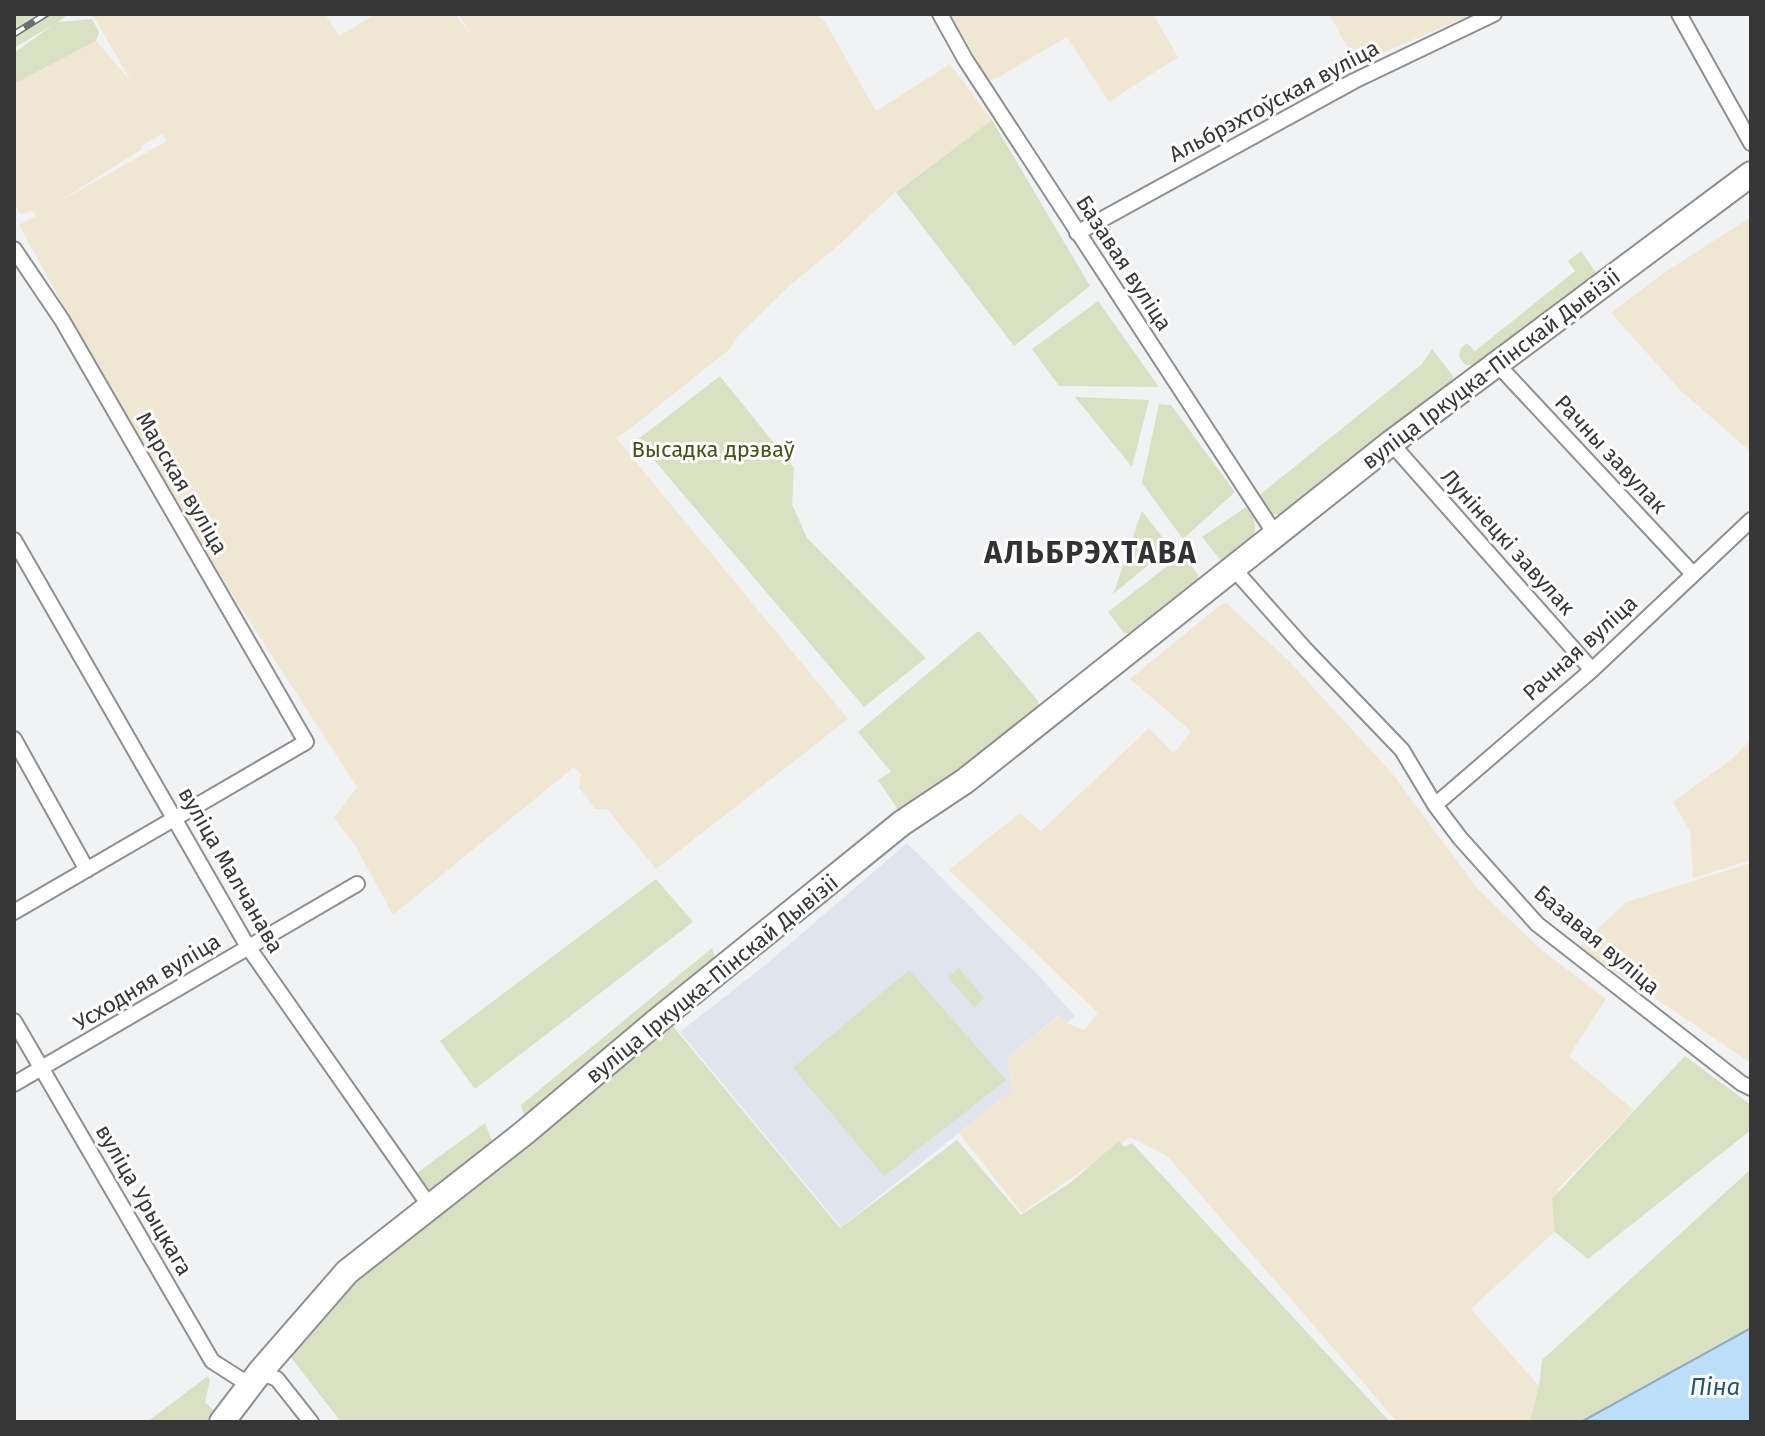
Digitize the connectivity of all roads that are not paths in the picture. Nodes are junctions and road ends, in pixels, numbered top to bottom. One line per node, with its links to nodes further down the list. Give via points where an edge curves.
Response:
1 (940, 14): 6 (street, Базавая вуліца)
2 (1494, 14): 6 (street, Альбрэхтоўская вуліца, via 1354,81)
3 (1679, 14): 4 (street)
4 (1751, 143)
5 (1751, 174): 8 (main road, вуліца Іркуцка-Пінскай Дывізіі)
6 (1077, 233): 11 (street, Базавая вуліца)
7 (14, 249): 18 (street, Марская вуліца, via 62,320 306,742)
8 (1497, 364): 9 (main road, вуліца Іркуцка-Пінскай Дывізіі); 14 (street, Рачны завулак)
9 (1391, 443): 11 (main road, вуліца Іркуцка-Пінскай Дывізіі); 15 (street, Лунінецкі завулак)
10 (1751, 520): 14 (street, Рачная вуліца)
11 (1275, 534): 13 (main road, вуліца Іркуцка-Пінскай Дывізіі)
12 (14, 540): 18 (street, вуліца Малчанава)
13 (1233, 568): 17 (street, via 1402,750); 27 (main road, вуліца Іркуцка-Пінскай Дывізіі, via 965,781 902,823)
14 (1693, 574): 15 (street, Рачная вуліца)
15 (1592, 670): 17 (street, Рачная вуліца)
16 (14, 739): 19 (street)
17 (1435, 805): 26 (street, Базавая вуліца, via 1537,924)
18 (176, 818): 19 (street); 22 (street, вуліца Малчанава)
19 (87, 870): 21 (street)
20 (357, 884): 22 (street, Усходняя вуліца)
21 (14, 912)
22 (248, 947): 24 (street, Усходняя вуліца); 27 (street, вуліца Малчанава)
23 (14, 1021): 24 (street, вуліца Урыцкага)
24 (42, 1070): 25 (street, Усходняя вуліца); 28 (street, вуліца Урыцкага, via 212,1361)
25 (14, 1084)
26 (1751, 1088)
27 (431, 1208): 28 (main road, вуліца Іркуцка-Пінскай Дывізіі, via 347,1272)
28 (255, 1379): 29 (main road, вуліца Іркуцка-Пінскай Дывізіі); 30 (street, вуліца Урыцкага, via 277,1379)
29 (222, 1422)
30 (311, 1422)

